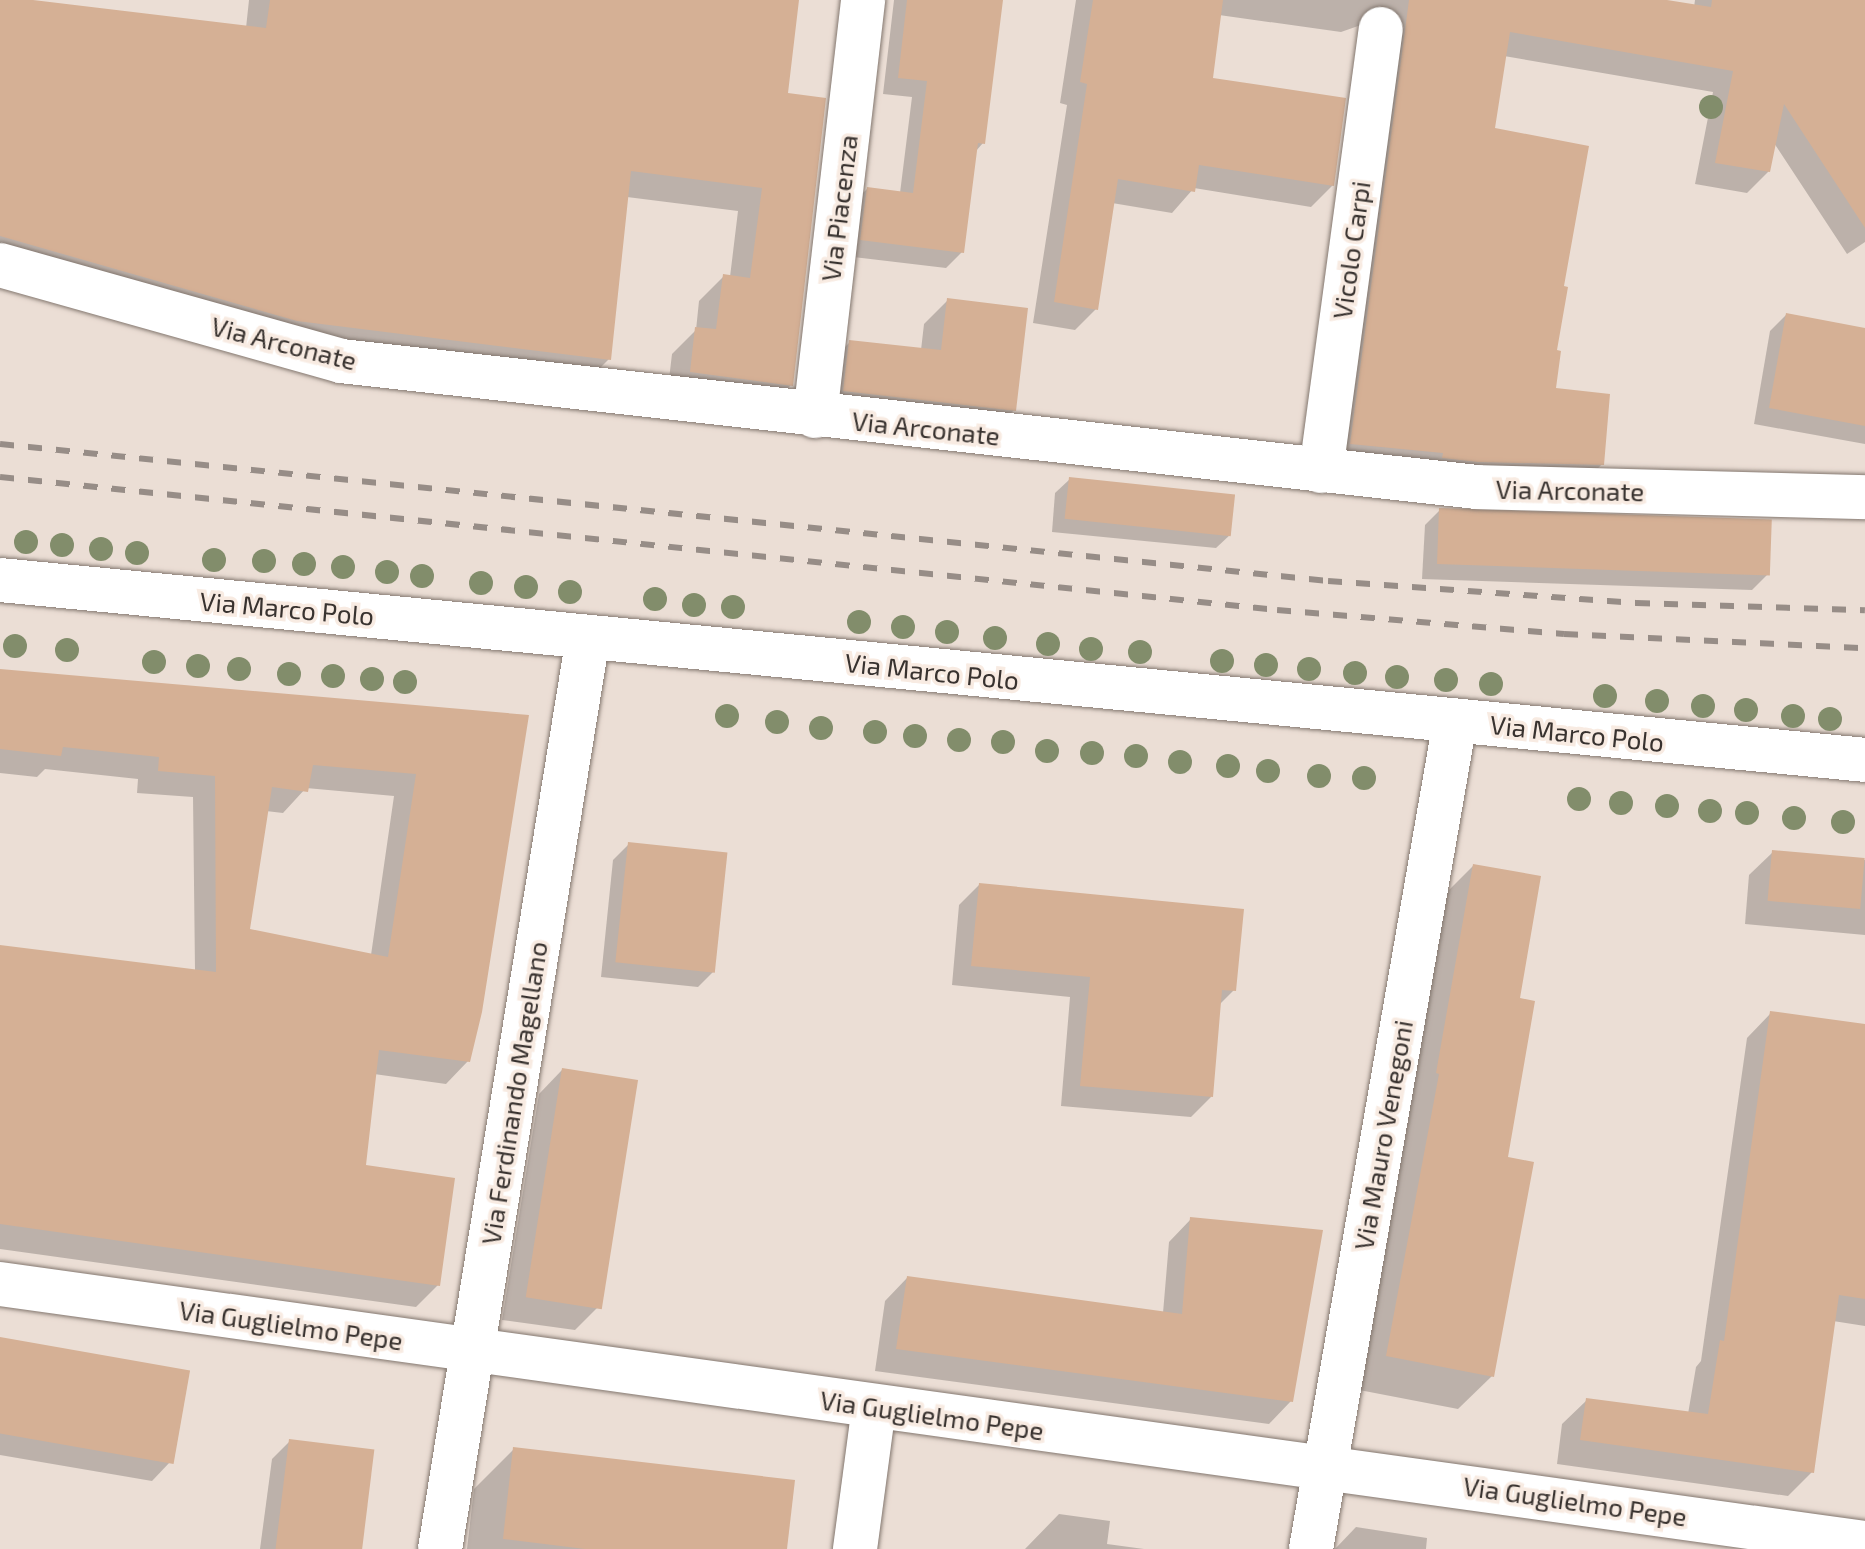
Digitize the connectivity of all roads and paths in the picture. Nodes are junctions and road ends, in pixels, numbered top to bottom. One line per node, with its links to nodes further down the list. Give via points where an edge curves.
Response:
1 (863, 0): 4 (street, Via Piacenza)
2 (1381, 29): 5 (street, Vicolo Carpi)
3 (0, 265): 4 (street, Via Arconate, via 341,361)
4 (815, 416): 5 (street, Via Arconate)
5 (1321, 471): 6 (street, Via Arconate, via 1490,488)
6 (1865, 497)
7 (0, 580): 8 (street, Via Marco Polo)
8 (588, 637): 9 (street, Via Marco Polo); 12 (street, Via Ferdinando Magellano)
9 (1455, 721): 10 (street, Via Marco Polo); 14 (street, Via Mauro Venegoni)
10 (1865, 760)
11 (0, 1284): 12 (street, Via Guglielmo Pepe)
12 (473, 1350): 13 (street, Via Guglielmo Pepe); 16 (street, Via Ferdinando Magellano)
13 (874, 1407): 14 (street, Via Guglielmo Pepe); 17 (street)
14 (1324, 1467): 15 (street, Via Guglielmo Pepe); 18 (street, Via Mauro Venegoni)
15 (1865, 1543)
16 (440, 1549)
17 (855, 1549)
18 (1311, 1549)

